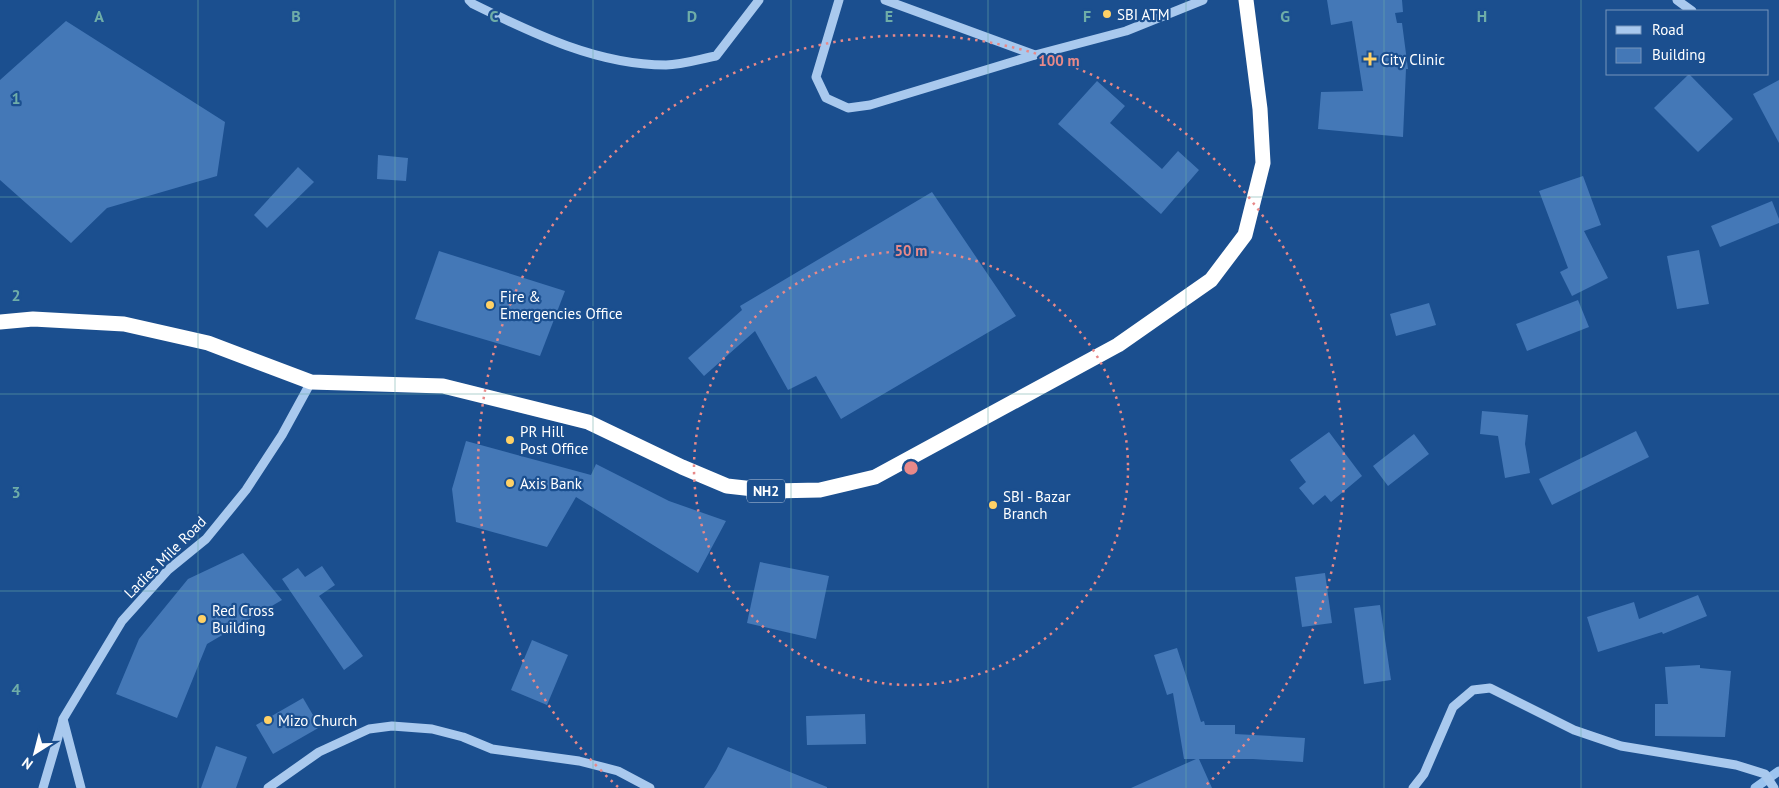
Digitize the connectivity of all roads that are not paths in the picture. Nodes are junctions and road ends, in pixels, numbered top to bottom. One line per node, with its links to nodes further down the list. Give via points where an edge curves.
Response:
1 (469, 0): 2 (street, via 530,32 607,59 668,65 716,56)
2 (759, 0)
3 (839, 0): 9 (street, via 816,78 826,98 848,108 870,105)
4 (885, 0): 9 (street)
5 (1202, 0): 9 (street, via 1126,31)
6 (1246, 0): 11 (highway, NH2, via 1260,109 1263,162 1245,235 1211,280 1118,345 875,477 820,490 772,491 727,486 588,422 443,386)
7 (1677, 0): 8 (street)
8 (1691, 10)
9 (1035, 55)
10 (0, 322): 11 (highway, NH2, via 33,319 124,324 208,343)
11 (312, 382): 12 (street, Ladies Mile Road, via 246,490 206,539 168,570 122,620)
12 (63, 719): 13 (street, Ladies Mile Road); 14 (street)
13 (43, 788)
14 (81, 788)
15 (268, 788): 16 (street, via 319,752 369,729 392,726 432,729 464,737 492,749 618,770)
16 (650, 788)
17 (1413, 788): 18 (street, via 1424,774 1453,707 1473,690 1490,688 1574,730 1621,746 1736,765 1765,774)
18 (1774, 788)

